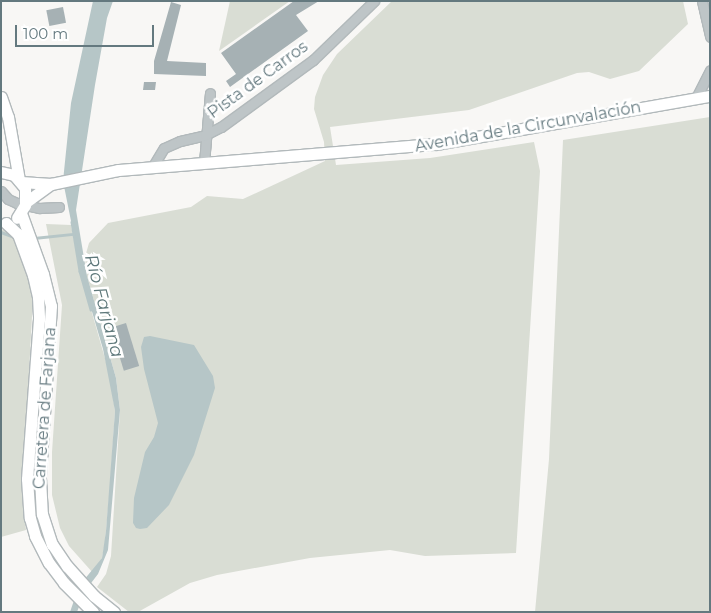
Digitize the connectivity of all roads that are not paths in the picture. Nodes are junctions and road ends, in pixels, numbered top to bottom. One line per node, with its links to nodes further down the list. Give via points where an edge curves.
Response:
1 (374, 1): 9 (street, Pista de Carros, via 313,60 221,128)
2 (702, 1): 3 (street)
3 (710, 37)
4 (710, 70): 8 (street)
5 (210, 94): 9 (street)
6 (1, 96): 10 (main road)
7 (710, 96): 8 (main road, Avenida de la Circunvalación)
8 (696, 98): 11 (main road, Avenida de la Circunvalación, via 437,144)
9 (205, 136): 11 (street); 12 (street, Pista de Carros, via 164,148)
10 (16, 151): 13 (main road); 14 (main road)
11 (204, 163): 12 (main road, Avenida de la Circunvalación)
12 (153, 166): 15 (main road, Avenida de la Circunvalación)
13 (2, 172): 14 (main road)
14 (20, 181): 15 (main road); 17 (main road, Carretera de Farjana, via 25,188)
15 (51, 184): 17 (main road)
16 (1, 191): 17 (street, via 8,199)
17 (24, 207): 18 (street); 19 (main road); 20 (main road, Carretera de Farjana)
18 (59, 207)
19 (3, 223): 20 (main road, Carretera de Farjana)
20 (25, 237): 21 (main road, Carretera de Farjana)
21 (38, 275): 22 (main road, Carretera de Farjana, via 39,319 27,499 38,543 49,563); 23 (main road, Carretera de Farjana, via 50,294 51,317 40,499 42,514 52,544 71,572)
22 (89, 608)
23 (114, 612)

